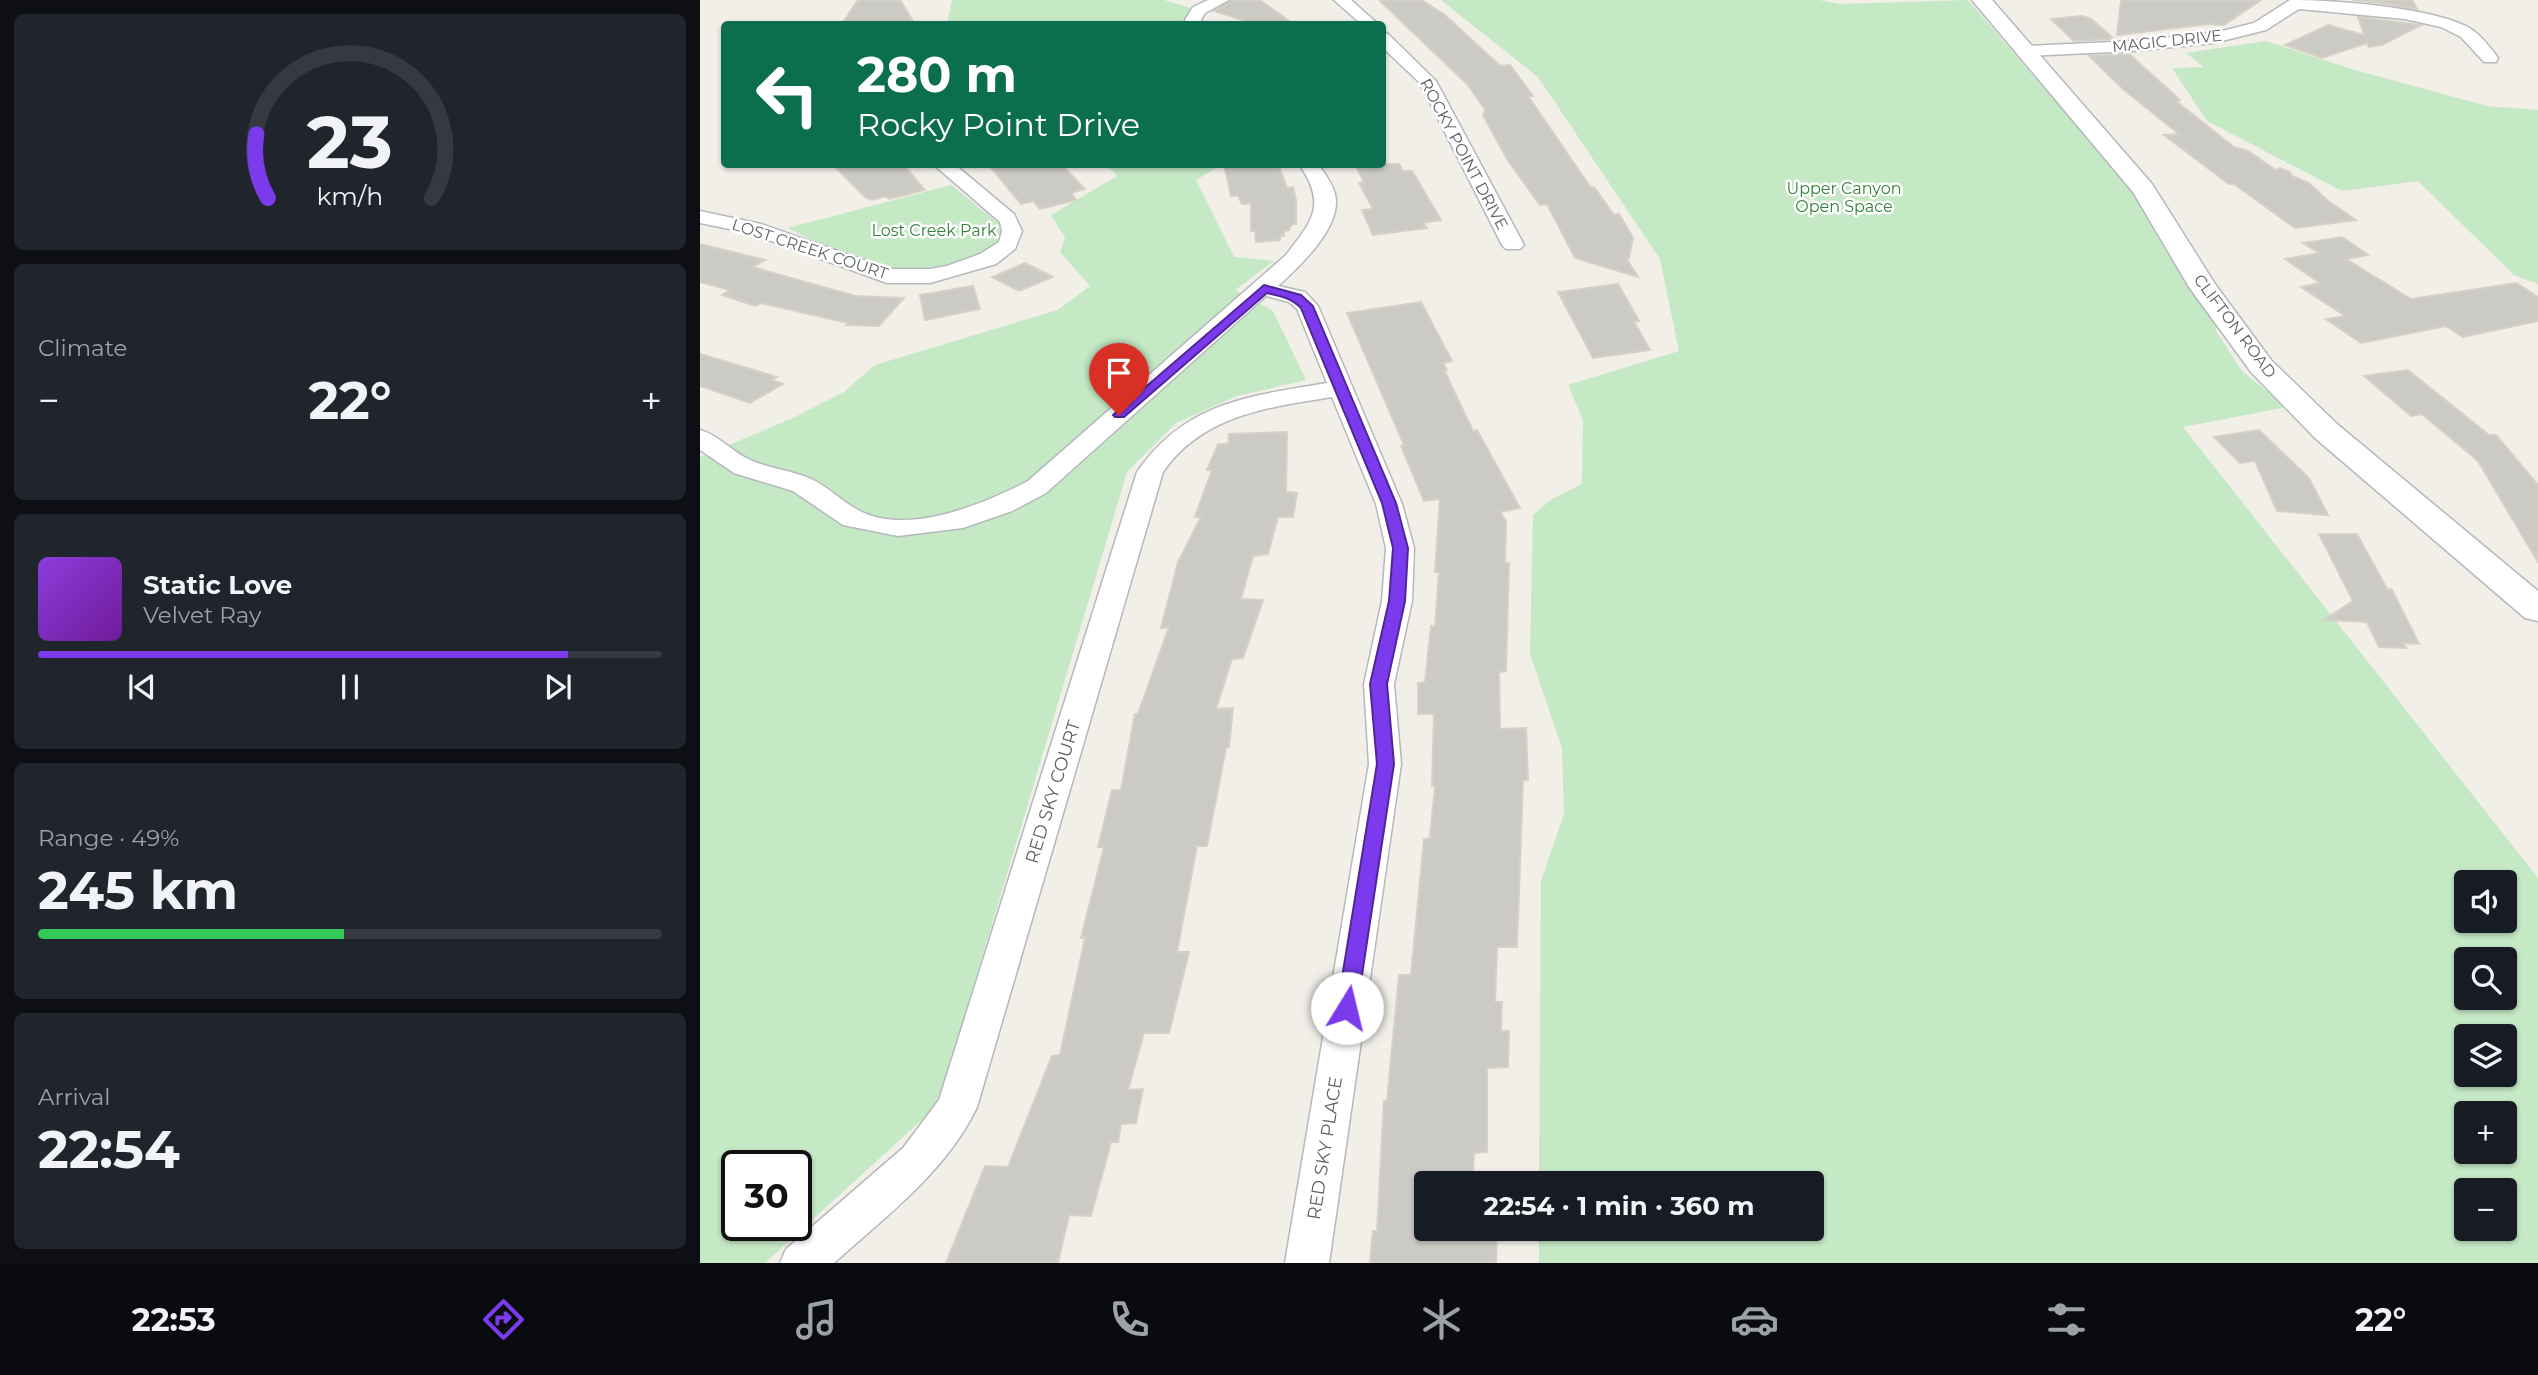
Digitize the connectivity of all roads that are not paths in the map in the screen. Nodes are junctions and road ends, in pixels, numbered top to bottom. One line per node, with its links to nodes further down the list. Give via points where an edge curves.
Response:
1 (1221, 0): 5 (street, via 1199,10)
2 (1342, 0): 6 (street)
3 (1982, 0): 8 (street, CLIFTON ROAD)
4 (2297, 2): 8 (street, MAGIC DRIVE, via 2260,27 2214,38); 9 (street, via 2437,22 2463,32)
5 (1194, 21)
6 (1366, 21)
7 (1386, 41): 13 (street, ROCKY POINT DRIVE, via 1427,80)
8 (2025, 51): 17 (street, CLIFTON ROAD, via 2143,190 2203,287 2261,366 2326,431)
9 (2490, 58)
10 (947, 168): 12 (street, LOST CREEK COURT, via 1007,218 1013,230 1009,245 988,259 930,276 887,276 754,228)
11 (1311, 168): 14 (street, via 1322,182 1328,202 1319,227)
12 (700, 217)
13 (1513, 245)
14 (1264, 289): 15 (street, RED SKY PLACE, via 1297,297 1307,306); 16 (street, via 1037,486 1002,505 953,522 898,528 853,519 802,485 743,467)
15 (1341, 388): 18 (street, RED SKY COURT, via 1238,408 1198,426 1170,446 1150,472 957,1107 918,1161); 19 (street, RED SKY PLACE, via 1389,503 1401,548 1397,601 1379,684 1385,764)
16 (700, 438)
17 (2537, 609)
18 (802, 1263)
19 (1307, 1263)

